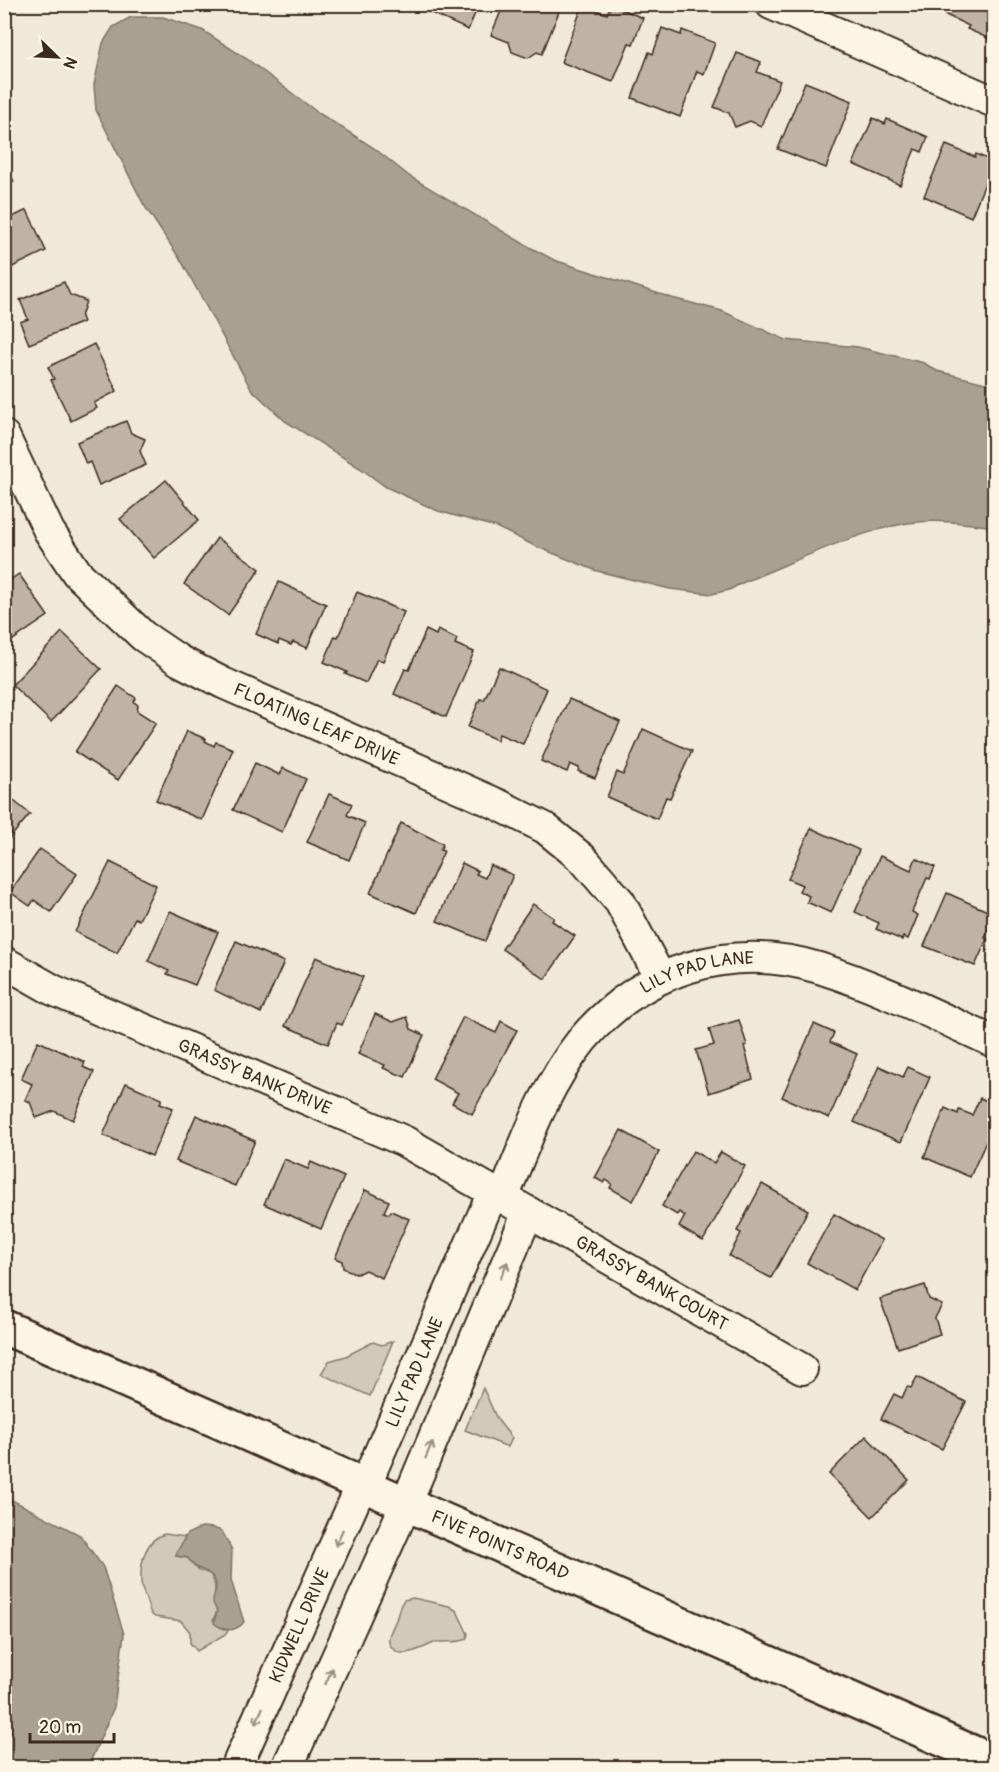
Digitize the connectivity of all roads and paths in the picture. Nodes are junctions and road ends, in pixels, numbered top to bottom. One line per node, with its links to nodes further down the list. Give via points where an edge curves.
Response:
1 (771, 4): 2 (street)
2 (994, 102)
3 (4, 436): 5 (street, FLOATING LEAF DRIVE, via 49,531 77,573 143,636 223,683 545,828 583,859 620,902)
4 (4, 962): 7 (street, GRASSY BANK DRIVE, via 53,990 404,1141)
5 (660, 977): 6 (street, LILY PAD LANE, via 740,957 780,960 861,983); 7 (street, LILY PAD LANE, via 617,1006 582,1041 535,1120)
6 (994, 1042)
7 (508, 1201): 9 (street, GRASSY BANK COURT); 10 (street, LILY PAD LANE); 11 (street, LILY PAD LANE, one-way to 7)
8 (4, 1327): 10 (street, FIVE POINTS ROAD)
9 (802, 1369)
10 (364, 1485): 11 (street, FIVE POINTS ROAD); 13 (street, KIDWELL DRIVE, one-way to 13)
11 (406, 1504): 12 (street, FIVE POINTS ROAD); 14 (street, one-way to 11)
12 (994, 1762)
13 (236, 1767)
14 (287, 1767)

